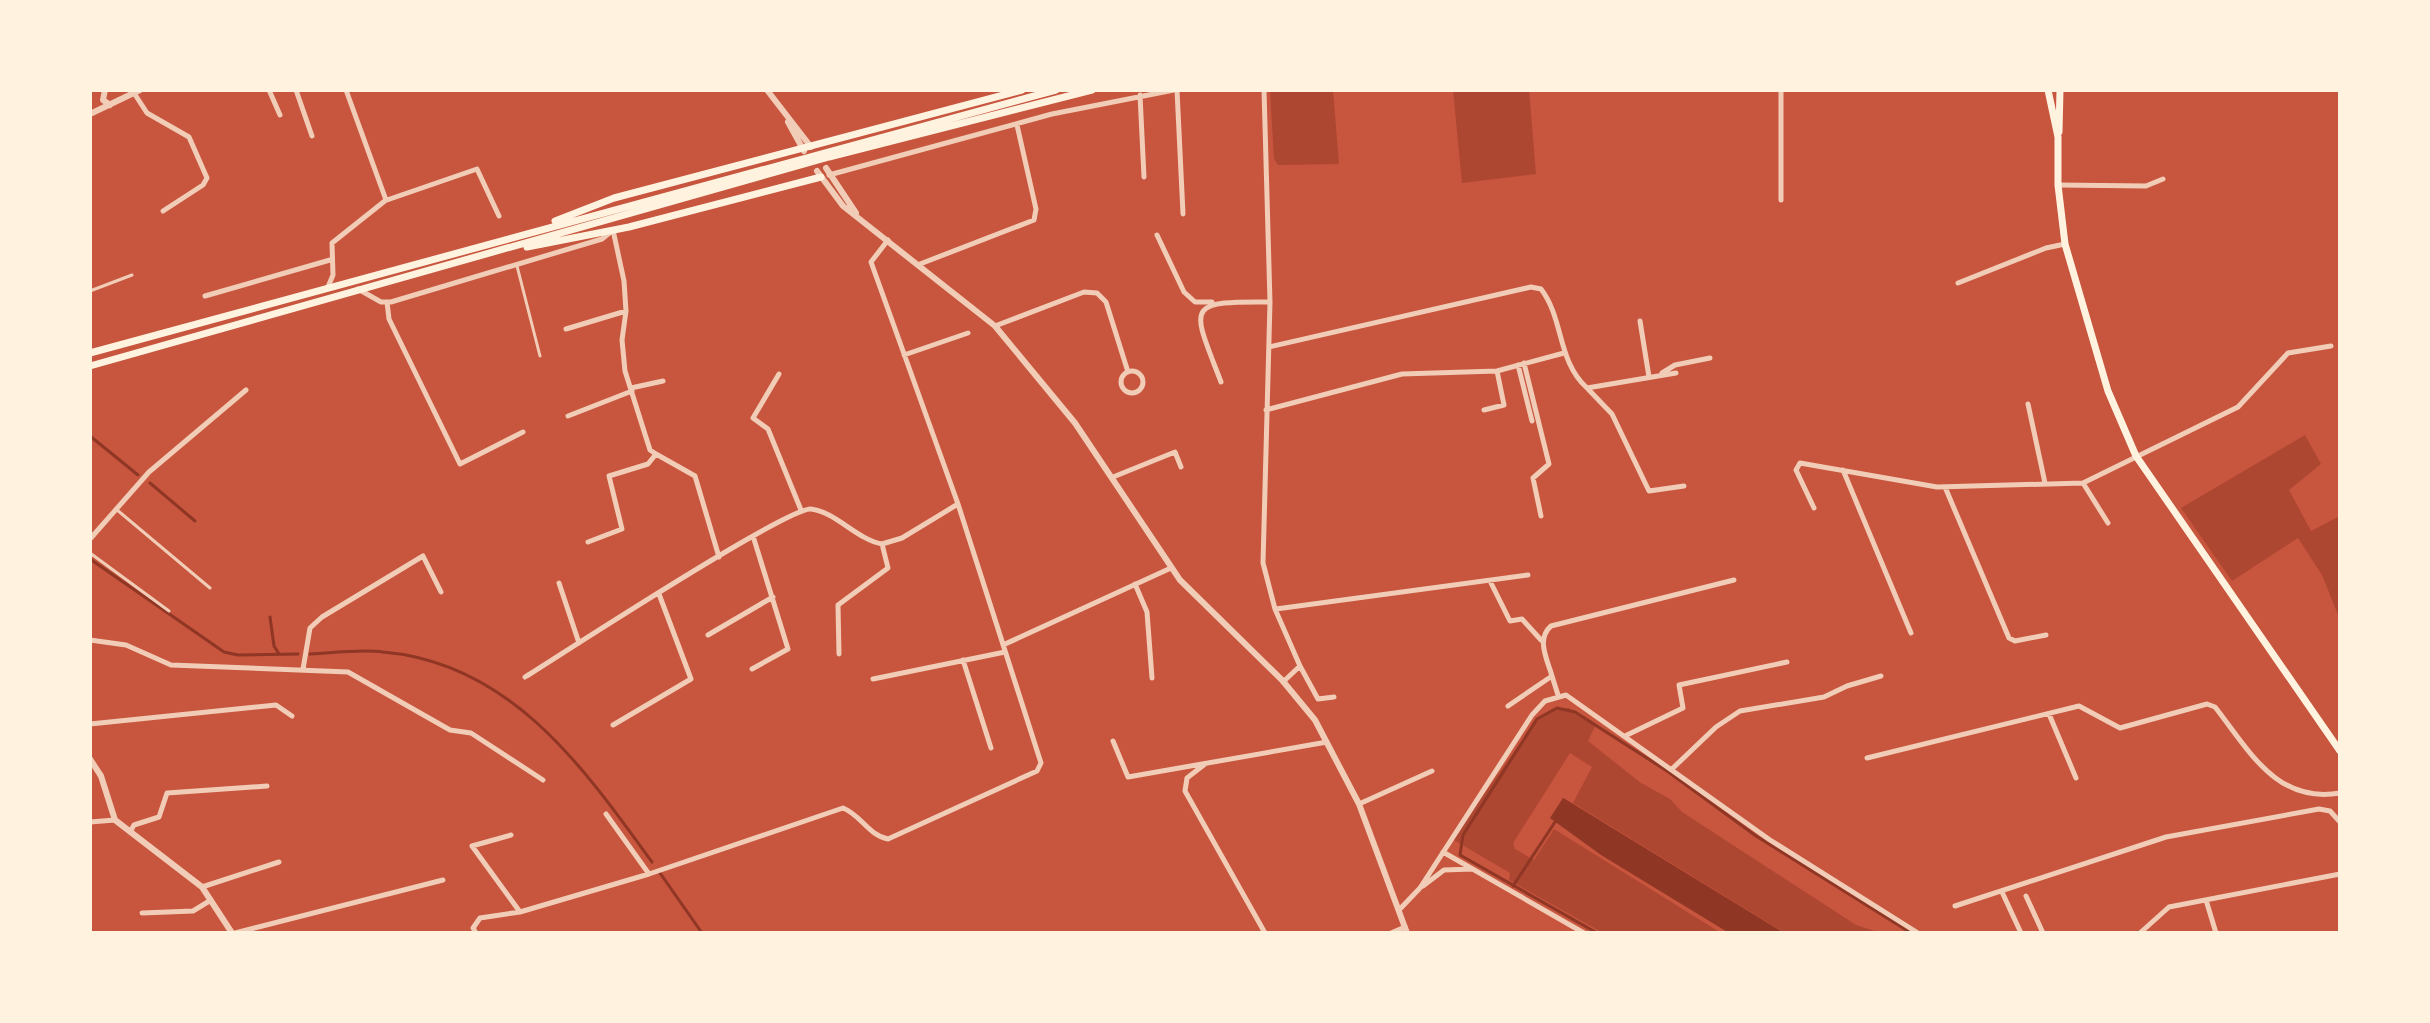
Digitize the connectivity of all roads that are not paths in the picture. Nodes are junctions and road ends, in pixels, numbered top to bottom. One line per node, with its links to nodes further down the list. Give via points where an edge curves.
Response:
1 (105, 90): 16 (street, via 103,100)
2 (269, 90): 18 (street)
3 (296, 90): 20 (street)
4 (346, 90): 30 (street)
5 (767, 90): 22 (street)
6 (1022, 90): 22 (main road)
7 (1056, 90): 23 (main road)
8 (1092, 90): 23 (main road)
9 (1176, 90): 15 (street); 33 (street)
10 (1264, 90): 53 (street)
11 (1781, 90): 31 (street)
12 (2048, 90): 21 (main road)
13 (2060, 90): 21 (main road)
14 (137, 92): 16 (street); 32 (street, via 147,113 189,137 207,178)
15 (1140, 95): 19 (street); 27 (street)
16 (110, 105): 17 (street)
17 (93, 112)
18 (280, 115)
19 (1017, 125): 25 (street); 43 (street, via 1034,220)
20 (312, 136)
21 (2058, 137): 29 (main road)
22 (807, 148): 37 (main road, via 614,198)
23 (827, 154): 24 (main road)
24 (798, 162): 37 (main road); 41 (main road)
25 (828, 172): 26 (street); 35 (street)
26 (819, 174): 35 (street, via 843,206); 36 (main road)
27 (1144, 177)
28 (2163, 179): 29 (street, via 2146,186)
29 (2058, 185): 40 (main road)
30 (386, 200): 34 (street, via 477,169); 42 (street, via 337,236)
31 (1781, 200)
32 (163, 211)
33 (1183, 214)
34 (499, 216)
35 (859, 216): 39 (street)
36 (613, 230): 41 (main road); 44 (street, via 602,239); 54 (street)
37 (524, 234): 47 (main road)
38 (1157, 235): 52 (street, via 1184,292 1195,302)
39 (888, 239): 43 (street); 63 (street, via 871,262)
40 (2065, 244): 46 (street); 86 (main road, via 2108,391)
41 (473, 258): 48 (main road)
42 (330, 260): 47 (street, via 333,275); 50 (street)
43 (920, 264): 56 (street)
44 (517, 266): 51 (street); 64 (lane)
45 (132, 275): 49 (lane)
46 (1958, 283)
47 (328, 287): 61 (main road)
48 (357, 288): 51 (street); 67 (main road)
49 (90, 291)
50 (205, 296)
51 (387, 302): 84 (street, via 389,319 460,464)
52 (1215, 302): 53 (street); 75 (street, via 1203,308 1200,318)
53 (1270, 302): 60 (street)
54 (626, 311): 57 (street); 78 (street, via 622,340)
55 (1640, 321): 73 (street)
56 (995, 326): 69 (street, via 1084,292 1097,293 1106,302); 89 (street, via 1038,374)
57 (566, 329)
58 (968, 333): 63 (street)
59 (2331, 346): 86 (street, via 2288,353 2238,407)
60 (1269, 347): 62 (street, via 1531,287 1549,299); 80 (street)
61 (90, 353)
62 (1564, 353): 66 (street); 76 (street)
63 (904, 355): 94 (street)
64 (540, 356)
65 (1710, 358): 72 (street, via 1675,365)
66 (1521, 364): 68 (street); 83 (street); 98 (street, via 1549,464 1533,478)
67 (90, 366)
68 (1497, 371): 80 (street, via 1402,374); 81 (street, via 1504,405)
69 (1128, 372): 69 (street, via 1122,385 1136,392 1142,376)
70 (1676, 373): 72 (street)
71 (779, 374): 97 (street, via 753,418 768,429)
72 (1658, 375): 73 (street)
73 (1649, 377): 76 (street)
74 (663, 381): 78 (street)
75 (1221, 382)
76 (1587, 388): 92 (street, via 1612,414 1649,491)
77 (246, 390): 96 (street, via 149,472)
78 (631, 390): 82 (street); 85 (street, via 650,450)
79 (2028, 404): 90 (street)
80 (1266, 410): 116 (street, via 1263,563)
81 (1484, 410)
82 (568, 416)
83 (1532, 421)
84 (523, 432)
85 (656, 454): 102 (street, via 648,464 609,476 622,529); 105 (street, via 695,476)
86 (2136, 456): 91 (street); 148 (main road)
87 (1181, 467): 89 (street, via 1175,452)
88 (1842, 469): 93 (street); 95 (street, via 1796,466); 118 (street)
89 (1113, 477): 106 (street)
90 (2045, 483): 91 (street); 93 (street)
91 (2083, 483): 99 (street)
92 (1684, 486)
93 (1945, 487): 120 (street, via 2009,638)
94 (958, 504): 103 (street, via 902,538); 124 (street)
95 (1814, 508)
96 (116, 509): 101 (street); 112 (lane)
97 (801, 510): 100 (street); 103 (street, via 820,512)
98 (1541, 516)
99 (2108, 523)
100 (753, 536): 105 (street); 115 (street)
101 (90, 539)
102 (588, 542)
103 (882, 544): 125 (street, via 888,568 838,605)
104 (90, 553): 117 (lane)
105 (719, 557): 114 (street)
106 (1171, 568): 111 (street); 136 (street)
107 (1528, 575): 109 (street)
108 (1734, 580): 122 (street, via 1551,626)
109 (1489, 581): 116 (street); 122 (street, via 1510,621 1522,619)
110 (559, 583): 123 (street)
111 (1135, 584): 124 (street); 134 (street, via 1147,612)
112 (210, 588)
113 (441, 592): 129 (street, via 423,556 310,628)
114 (659, 594): 123 (street); 143 (street, via 691,679)
115 (773, 597): 119 (street); 130 (street, via 788,649)
116 (1275, 609): 128 (street)
117 (169, 611)
118 (1911, 633)
119 (708, 635)
120 (2046, 635)
121 (90, 640): 129 (street, via 126,645 171,665)
122 (1542, 641): 131 (street)
123 (579, 643): 133 (street)
124 (1004, 649): 126 (street); 170 (street, via 1041,763 1037,771 888,839 878,837 843,808)
125 (839, 654)
126 (963, 660): 135 (street); 147 (street)
127 (1787, 662): 144 (street, via 1679,685 1683,708)
128 (1300, 666): 136 (street); 138 (street, via 1318,699)
129 (303, 669): 155 (street, via 348,672 450,730 471,733)
130 (752, 669)
131 (1552, 676): 137 (street); 139 (street)
132 (1881, 676): 152 (street, via 1824,697 1740,711)
133 (525, 677)
134 (1152, 678)
135 (873, 679)
136 (1283, 682): 146 (street)
137 (1558, 695): 144 (street, via 1577,700); 165 (street, via 1532,715)
138 (1334, 697)
139 (1508, 706)
140 (2049, 714): 149 (street); 154 (street); 157 (street, via 2079,706 2120,728 2207,704 2280,784)
141 (292, 716): 142 (street, via 276,705)
142 (90, 724)
143 (613, 725)
144 (1626, 735): 152 (street)
145 (1113, 741): 151 (street, via 1128,777)
146 (1327, 742): 151 (street); 158 (street)
147 (991, 748)
148 (2340, 751)
149 (1867, 758)
150 (90, 759): 160 (street)
151 (1206, 764): 186 (street, via 1187,778 1185,791)
152 (1673, 768): 189 (street, via 1770,840)
153 (1432, 771): 158 (street)
154 (2076, 778)
155 (543, 780)
156 (267, 786): 163 (street, via 167,793 159,817 134,825)
157 (2340, 793)
158 (1359, 804): 180 (street)
159 (606, 814): 170 (street)
160 (115, 820): 161 (street); 163 (street)
161 (90, 822)
162 (2340, 822): 175 (street, via 2330,811 2319,809 2166,837)
163 (130, 832): 173 (street)
164 (511, 835): 181 (street, via 472,846)
165 (1443, 852): 166 (street); 168 (street)
166 (1438, 860): 169 (street); 174 (street)
167 (279, 862): 173 (street)
168 (1473, 869): 169 (street); 188 (street)
169 (1444, 870): 174 (street)
170 (649, 874): 181 (street)
171 (2340, 874): 177 (street)
172 (443, 880): 184 (street)
173 (202, 887): 178 (street)
174 (1420, 888): 180 (street)
175 (2002, 892): 179 (street); 190 (street)
176 (2026, 896): 191 (street)
177 (2206, 900): 192 (street, via 2169,907); 193 (street)
178 (212, 901): 182 (street, via 193,911); 184 (street)
179 (1955, 906)
180 (1398, 911): 183 (street)
181 (520, 912): 185 (street, via 480,918 473,928)
182 (142, 913)
183 (1406, 930): 187 (street)
184 (233, 933)
185 (476, 933)
186 (1265, 933)
187 (1391, 933)
188 (1584, 933)
189 (1918, 933)
190 (2021, 933)
191 (2043, 933)
192 (2140, 933)
193 (2216, 933)

